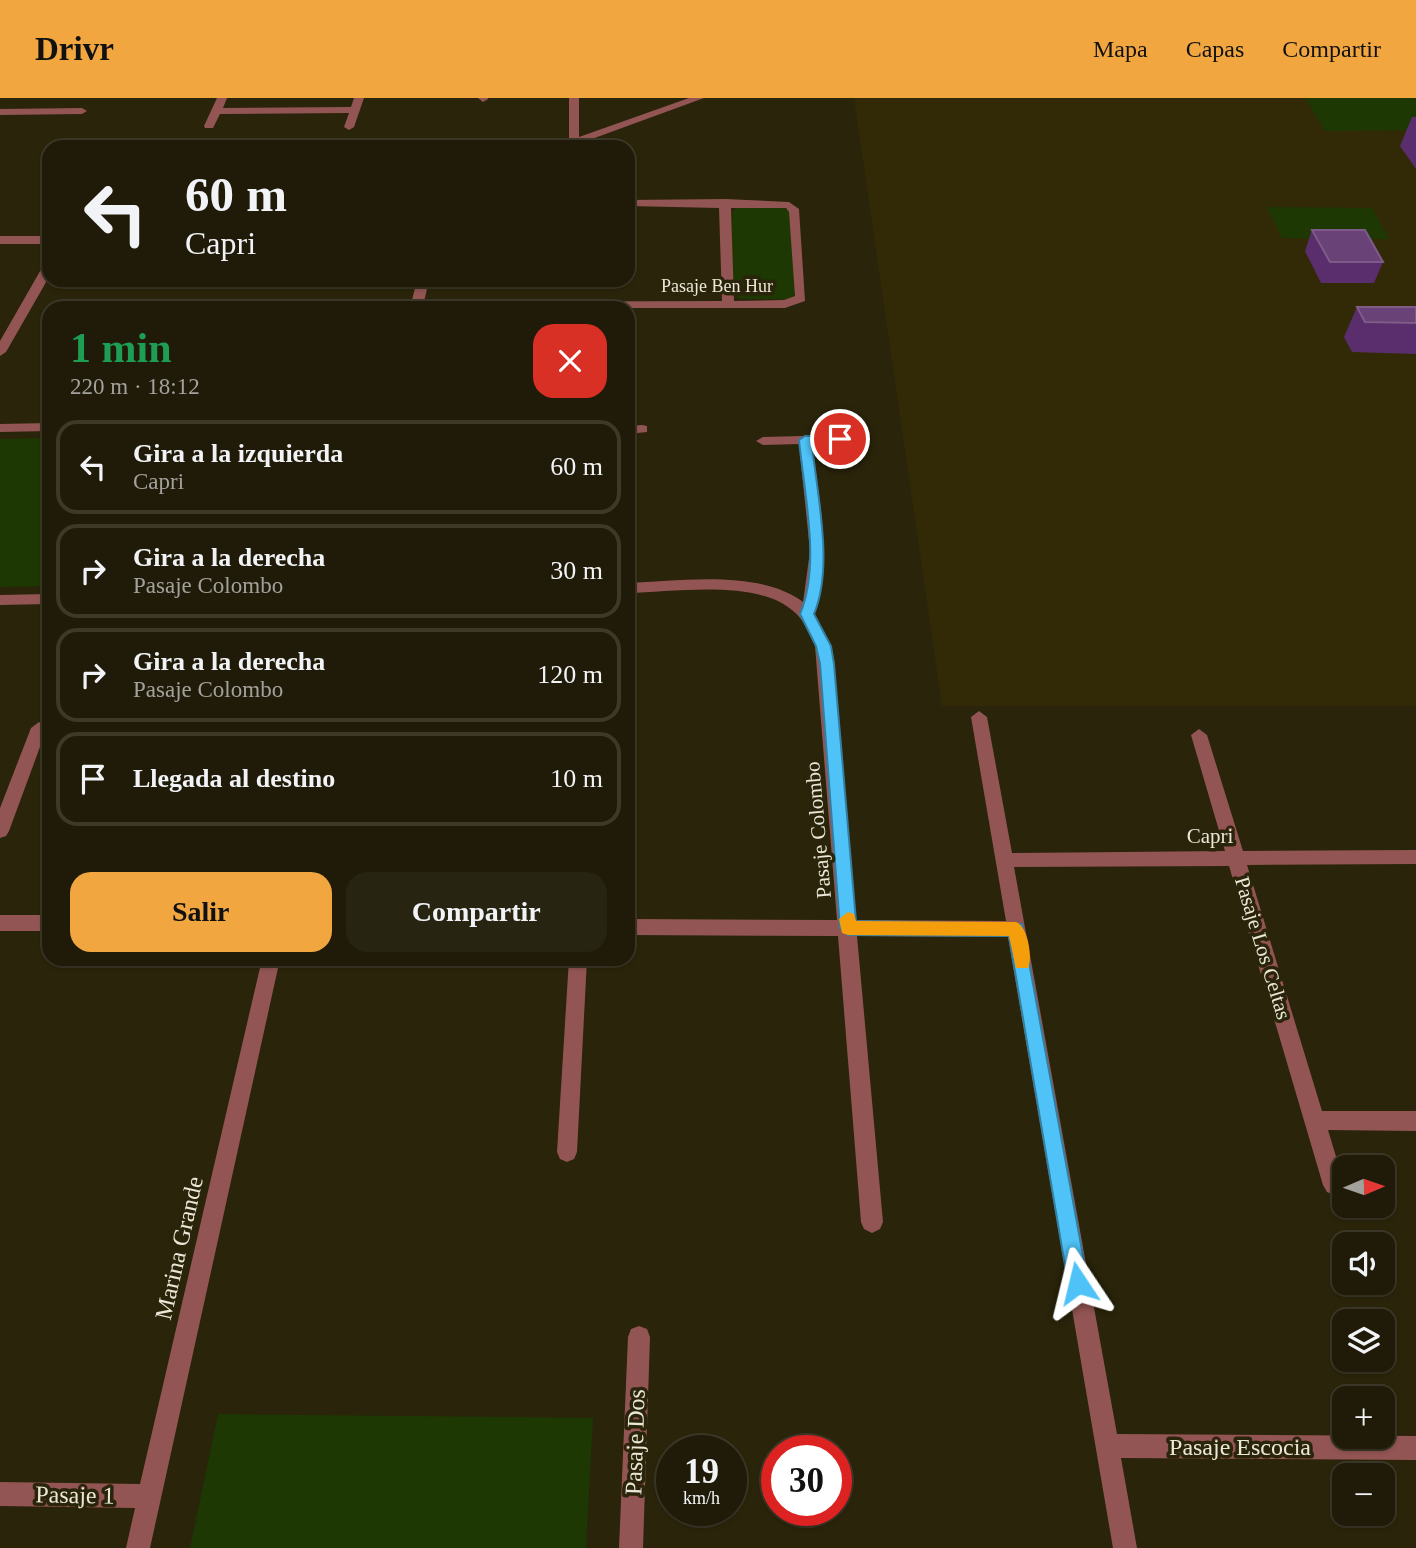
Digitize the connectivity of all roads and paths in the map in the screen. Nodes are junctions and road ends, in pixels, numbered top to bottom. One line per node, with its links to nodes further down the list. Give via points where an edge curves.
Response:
1 (90, 98): 8 (street)
2 (222, 98): 9 (street)
3 (359, 98): 6 (street)
4 (573, 98): 13 (street)
5 (699, 98): 14 (street)
6 (355, 110): 9 (street); 12 (street)
7 (0, 111): 8 (street)
8 (82, 111): 10 (street)
9 (216, 111): 11 (street)
10 (74, 125)
11 (209, 126)
12 (349, 127)
13 (574, 140)
14 (580, 140)
15 (725, 202): 16 (street, Pasaje Ben Hur); 20 (street); 20 (street, Pasaje Ben Hur, via 781,202 793,208 802,293 792,303)
16 (635, 203)
17 (0, 240): 18 (street)
18 (42, 240)
19 (42, 278): 22 (street)
20 (728, 304): 21 (street, Pasaje Ben Hur)
21 (635, 305)
22 (0, 352)
23 (42, 427): 24 (street)
24 (0, 428)
25 (840, 439): 26 (street)
26 (805, 440): 27 (street); 31 (street, via 817,569)
27 (763, 441)
28 (635, 588): 31 (street, via 748,589 788,599)
29 (42, 599): 30 (street)
30 (0, 600)
31 (807, 614): 42 (street, Pasaje Colombo, via 827,664)
32 (979, 717): 38 (street)
33 (39, 728): 35 (street)
34 (1199, 735): 37 (street, Pasaje Los Celtas)
35 (0, 831)
36 (1416, 857): 37 (street, Capri)
37 (1236, 858): 38 (street, Capri); 46 (street, Pasaje Los Celtas)
38 (1004, 860): 43 (street)
39 (0, 923): 40 (street)
40 (42, 923)
41 (635, 927): 42 (street)
42 (848, 928): 43 (street); 50 (street, Pasaje Colombo)
43 (1016, 929): 52 (street)
44 (269, 966): 55 (street, Marina Grande)
45 (578, 966): 48 (street)
46 (1315, 1120): 47 (street); 49 (street, Pasaje Los Celtas)
47 (1416, 1121)
48 (567, 1152)
49 (1332, 1178)
50 (872, 1222)
51 (639, 1337): 57 (street, Pasaje Dos)
52 (1107, 1446): 53 (street, Pasaje Escocia); 58 (street)
53 (1416, 1448)
54 (0, 1494): 55 (street, Pasaje 1)
55 (150, 1496): 56 (street, Marina Grande)
56 (138, 1548)
57 (631, 1548)
58 (1125, 1548)

